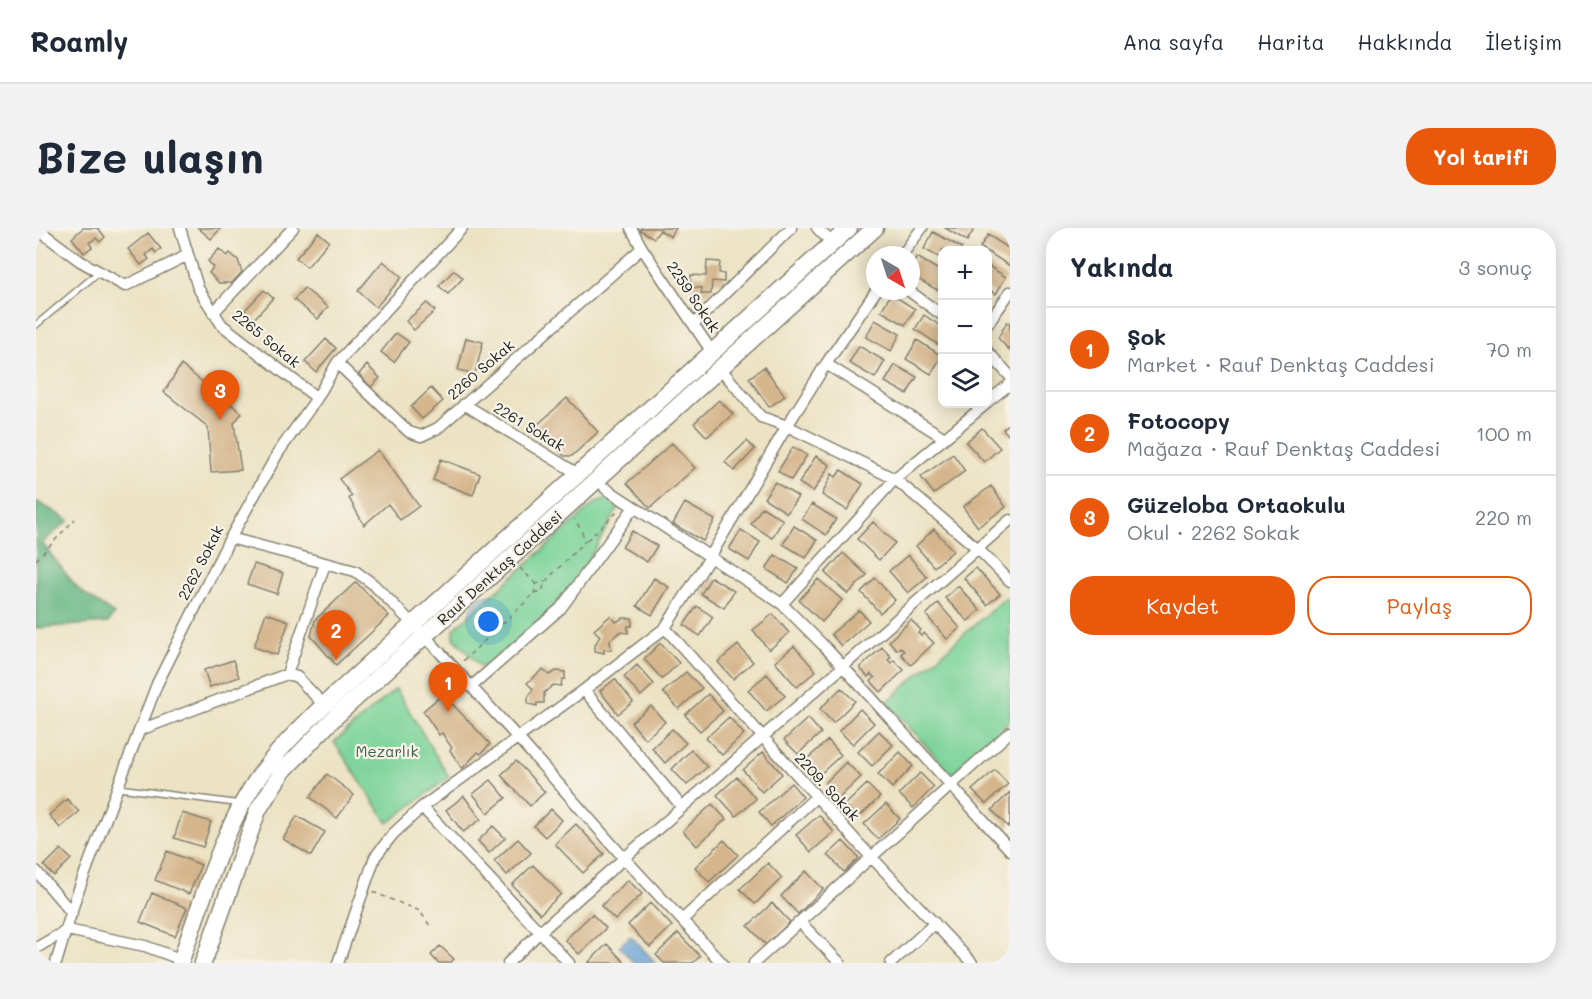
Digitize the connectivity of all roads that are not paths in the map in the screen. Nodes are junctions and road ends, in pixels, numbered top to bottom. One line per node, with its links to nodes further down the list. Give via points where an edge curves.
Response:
1 (180, 228): 14 (street, 2265 Sokak)
2 (293, 228): 20 (street)
3 (462, 228): 26 (street, 2262 Sokak)
4 (631, 228): 13 (street, 2259 Sokak)
5 (790, 228): 22 (street)
6 (817, 228): 11 (street)
7 (849, 228): 11 (main road, Rauf Denktaş Caddesi)
8 (874, 228): 28 (main road, Rauf Denktaş Caddesi)
9 (922, 228): 12 (street)
10 (37, 229): 15 (street)
11 (832, 243): 24 (main road, Rauf Denktaş Caddesi)
12 (909, 246)
13 (642, 248): 22 (street, 2259 Sokak); 33 (street, 2260 Sokak)
14 (188, 255): 15 (street, via 125,285); 20 (street, 2265 Sokak, via 198,288)
15 (99, 272): 23 (lane)
16 (1010, 292): 21 (street)
17 (920, 299): 19 (street)
18 (870, 300): 27 (street)
19 (938, 312)
20 (213, 313): 31 (street, 2265 Sokak, via 222,325)
21 (992, 318)
22 (694, 324): 24 (street, 2259 Sokak)
23 (36, 325)
24 (712, 352): 37 (main road, Rauf Denktaş Caddesi)
25 (990, 354): 29 (street)
26 (338, 363): 31 (street, 2262 Sokak); 33 (street, 2260 Sokak, via 408,432 422,435 438,428)
27 (825, 364): 35 (street); 36 (street)
28 (720, 368): 35 (street, via 761,417); 49 (main road, Rauf Denktaş Caddesi)
29 (1010, 376)
30 (1010, 384): 32 (street)
31 (317, 398): 42 (street, 2262 Sokak, via 278,453)
32 (992, 399)
33 (464, 404): 37 (street, 2261 Sokak)
34 (981, 408): 36 (street)
35 (786, 426): 38 (street); 44 (street)
36 (944, 437): 38 (street)
37 (578, 474): 49 (main road, Rauf Denktaş Caddesi)
38 (896, 479): 43 (street); 47 (street)
39 (605, 488): 40 (street)
40 (631, 505): 44 (street); 52 (street, via 561,608)
41 (1010, 520): 43 (street)
42 (230, 538): 45 (street); 55 (street, 2262 Sokak, via 157,684)
43 (977, 548): 46 (street); 50 (street)
44 (710, 556): 47 (street); 48 (street)
45 (325, 564): 49 (street, via 355,571); 51 (street)
46 (1010, 581)
47 (782, 604): 50 (street)
48 (665, 628): 53 (street); 58 (street, 2209. Sokak)
49 (419, 630): 52 (street); 54 (main road, Rauf Denktaş Caddesi); 78 (main road, Rauf Denktaş Caddesi, via 269,790 242,851)
50 (843, 666): 58 (street); 59 (street)
51 (287, 674): 54 (street, via 297,677); 55 (street)
52 (471, 687): 57 (street)
53 (584, 690): 57 (street); 64 (street)
54 (324, 705): 77 (main road, Rauf Denktaş Caddesi, via 269,762 241,807)
55 (140, 730): 60 (street, 2262 Sokak)
56 (1010, 732): 59 (street)
57 (518, 738): 63 (street); 66 (street)
58 (761, 738): 61 (street, 2209. Sokak); 64 (street)
59 (952, 786): 65 (street); 67 (street)
60 (119, 788): 62 (lane); 69 (street, 2262 Sokak)
61 (816, 797): 67 (street, 2209. Sokak); 70 (street)
62 (234, 803)
63 (422, 807): 74 (street); 79 (street, via 375,857)
64 (682, 807): 66 (street)
65 (1010, 850)
66 (624, 858): 70 (street); 74 (street)
67 (872, 858): 71 (street); 72 (street, 2209. Sokak)
68 (36, 871): 69 (street)
69 (72, 913): 73 (street, 2262 Sokak)
70 (682, 920): 82 (street)
71 (800, 922): 83 (street); 84 (street)
72 (935, 923): 85 (street); 86 (street, 2209. Sokak)
73 (68, 930): 75 (street); 76 (street, 2262 Sokak); 77 (street, via 145,946 177,958)
74 (540, 932): 80 (street); 81 (street)
75 (36, 948)
76 (56, 963)
77 (180, 963)
78 (203, 963)
79 (338, 963)
80 (508, 963)
81 (569, 963)
82 (722, 963)
83 (754, 963)
84 (840, 963)
85 (891, 963)
86 (972, 963)

